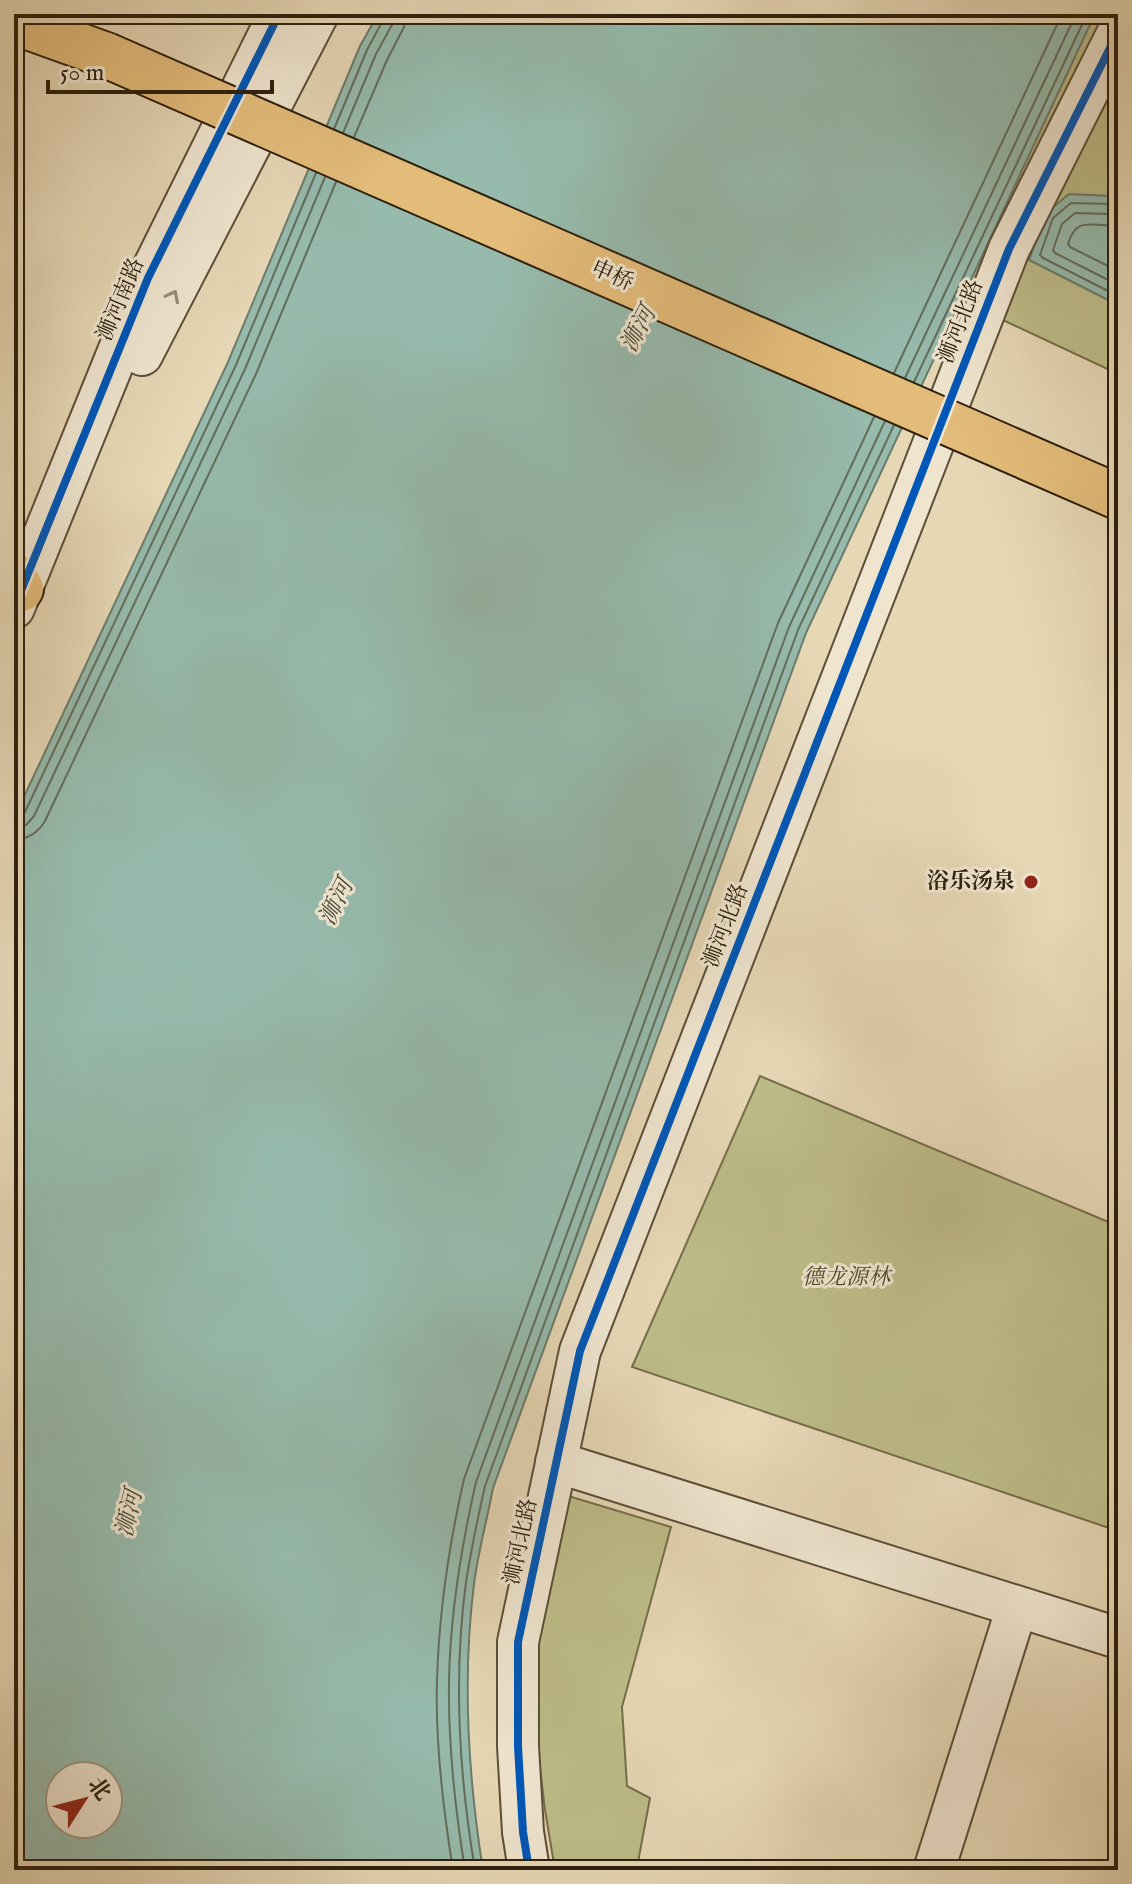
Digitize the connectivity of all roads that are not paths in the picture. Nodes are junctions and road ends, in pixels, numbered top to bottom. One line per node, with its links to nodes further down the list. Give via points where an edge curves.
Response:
1 (64, 14): 6 (main road)
2 (279, 14): 9 (street, 浉河南路, via 148,278)
3 (318, 14): 9 (street, 浉河南路, one-way to 3)
4 (14, 22): 6 (main road)
5 (1118, 32): 10 (street, 浉河北路, via 1009,249 580,1351)
6 (112, 45): 7 (main road, 申桥); 8 (main road, 申桥, bridge)
7 (1118, 473)
8 (1118, 497)
9 (16, 591)
10 (556, 1462): 11 (street); 13 (street, 浉河北路, via 518,1642 518,1746)
11 (1017, 1607): 12 (street); 14 (street)
12 (1118, 1638)
13 (529, 1870)
14 (934, 1870)

